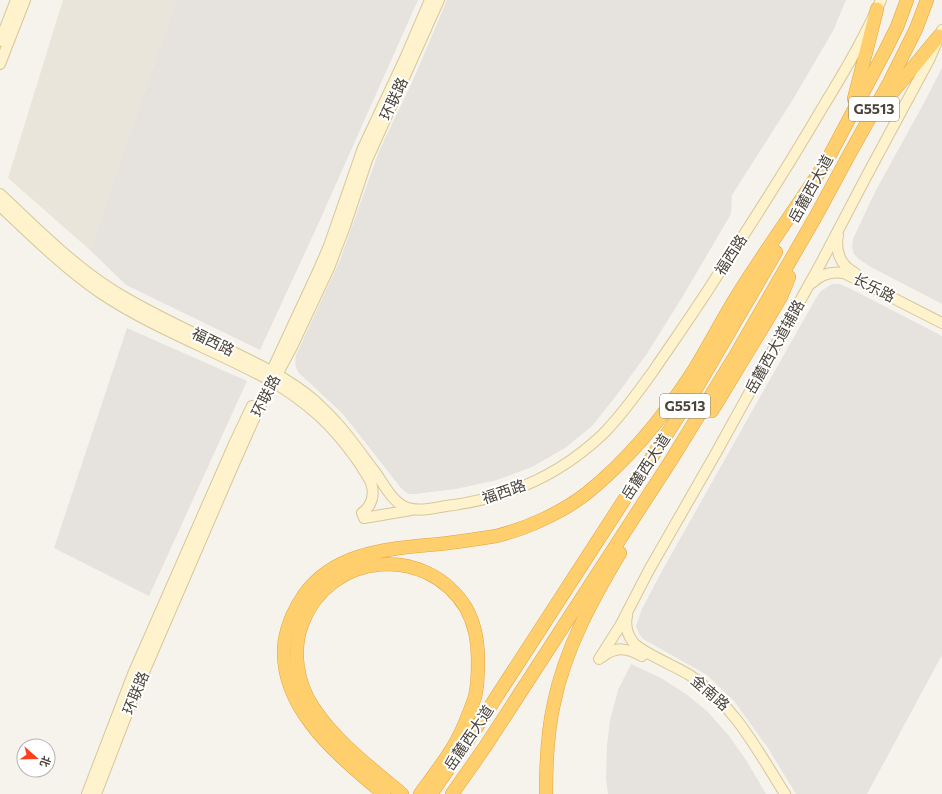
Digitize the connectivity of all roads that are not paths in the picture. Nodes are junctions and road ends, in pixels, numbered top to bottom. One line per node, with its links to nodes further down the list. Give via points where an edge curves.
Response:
1 (16, 0): 9 (main road)
2 (25, 0): 10 (main road)
3 (430, 0): 21 (main road, 环联路, via 362,148 332,239)
4 (439, 0): 21 (main road, 环联路, via 367,160 329,268 292,347)
5 (907, 0): 11 (highway, 岳麓西大道 / G5513, via 897,27)
6 (927, 0): 12 (highway, 岳麓西大道 / G5513, via 916,29)
7 (879, 5): 11 (highway); 22 (main road, 福西路, via 851,60 762,207 678,336 624,411 603,434 564,464 508,493 460,504)
8 (941, 33): 12 (highway); 17 (main road, 岳麓西大道辅路)
9 (0, 41)
10 (0, 64)
11 (848, 120): 13 (highway, 岳麓西大道 / G5513)
12 (867, 121): 16 (highway, 岳麓西大道 / G5513)
13 (826, 162): 25 (highway, via 740,291 694,369 671,402 630,453 585,495 539,521 499,535 356,557 328,571 307,590 286,632 284,660 290,684 300,706 322,738); 29 (highway, 岳麓西大道 / G5513, via 696,389)
14 (0, 194): 21 (main road, 福西路, via 80,267 116,293)
15 (0, 206): 21 (main road, via 99,292 125,308)
16 (816, 216): 30 (highway, 岳麓西大道 / G5513, via 670,462); 31 (highway, via 781,297 681,461 628,541 584,620 563,669 554,704 547,747)
17 (840, 229): 18 (main road, 岳麓西大道辅路); 19 (main road, 长乐路, via 837,239 838,252 847,268)
18 (807, 289): 20 (main road, 长乐路, via 815,280 826,274 844,273); 23 (main road, 岳麓西大道辅路)
19 (942, 318)
20 (942, 323)
21 (272, 376): 22 (main road, 福西路, via 294,385 337,422 394,499 401,505); 22 (main road, via 329,426 362,468 373,492 369,507 362,513 364,518); 26 (main road, 环联路, via 234,444 133,674); 27 (main road, 环联路, via 169,612)
22 (416, 510)
23 (628, 610): 24 (main road, 岳麓西大道辅路); 33 (main road, 金南路, via 626,627 633,642 690,675 720,699 744,728)
24 (599, 659): 32 (main road, 金南路, via 615,649 626,649 695,684 719,705 735,724)
25 (394, 792): 28 (highway, via 354,754 313,707 301,683 297,658 297,645 305,615 322,591 346,573 370,565 410,567 442,582 467,609 476,635 478,678 471,707 457,741)
26 (87, 794)
27 (96, 794)
28 (420, 794)
29 (431, 794)
30 (452, 794)
31 (546, 794)
32 (780, 794)
33 (785, 794)

